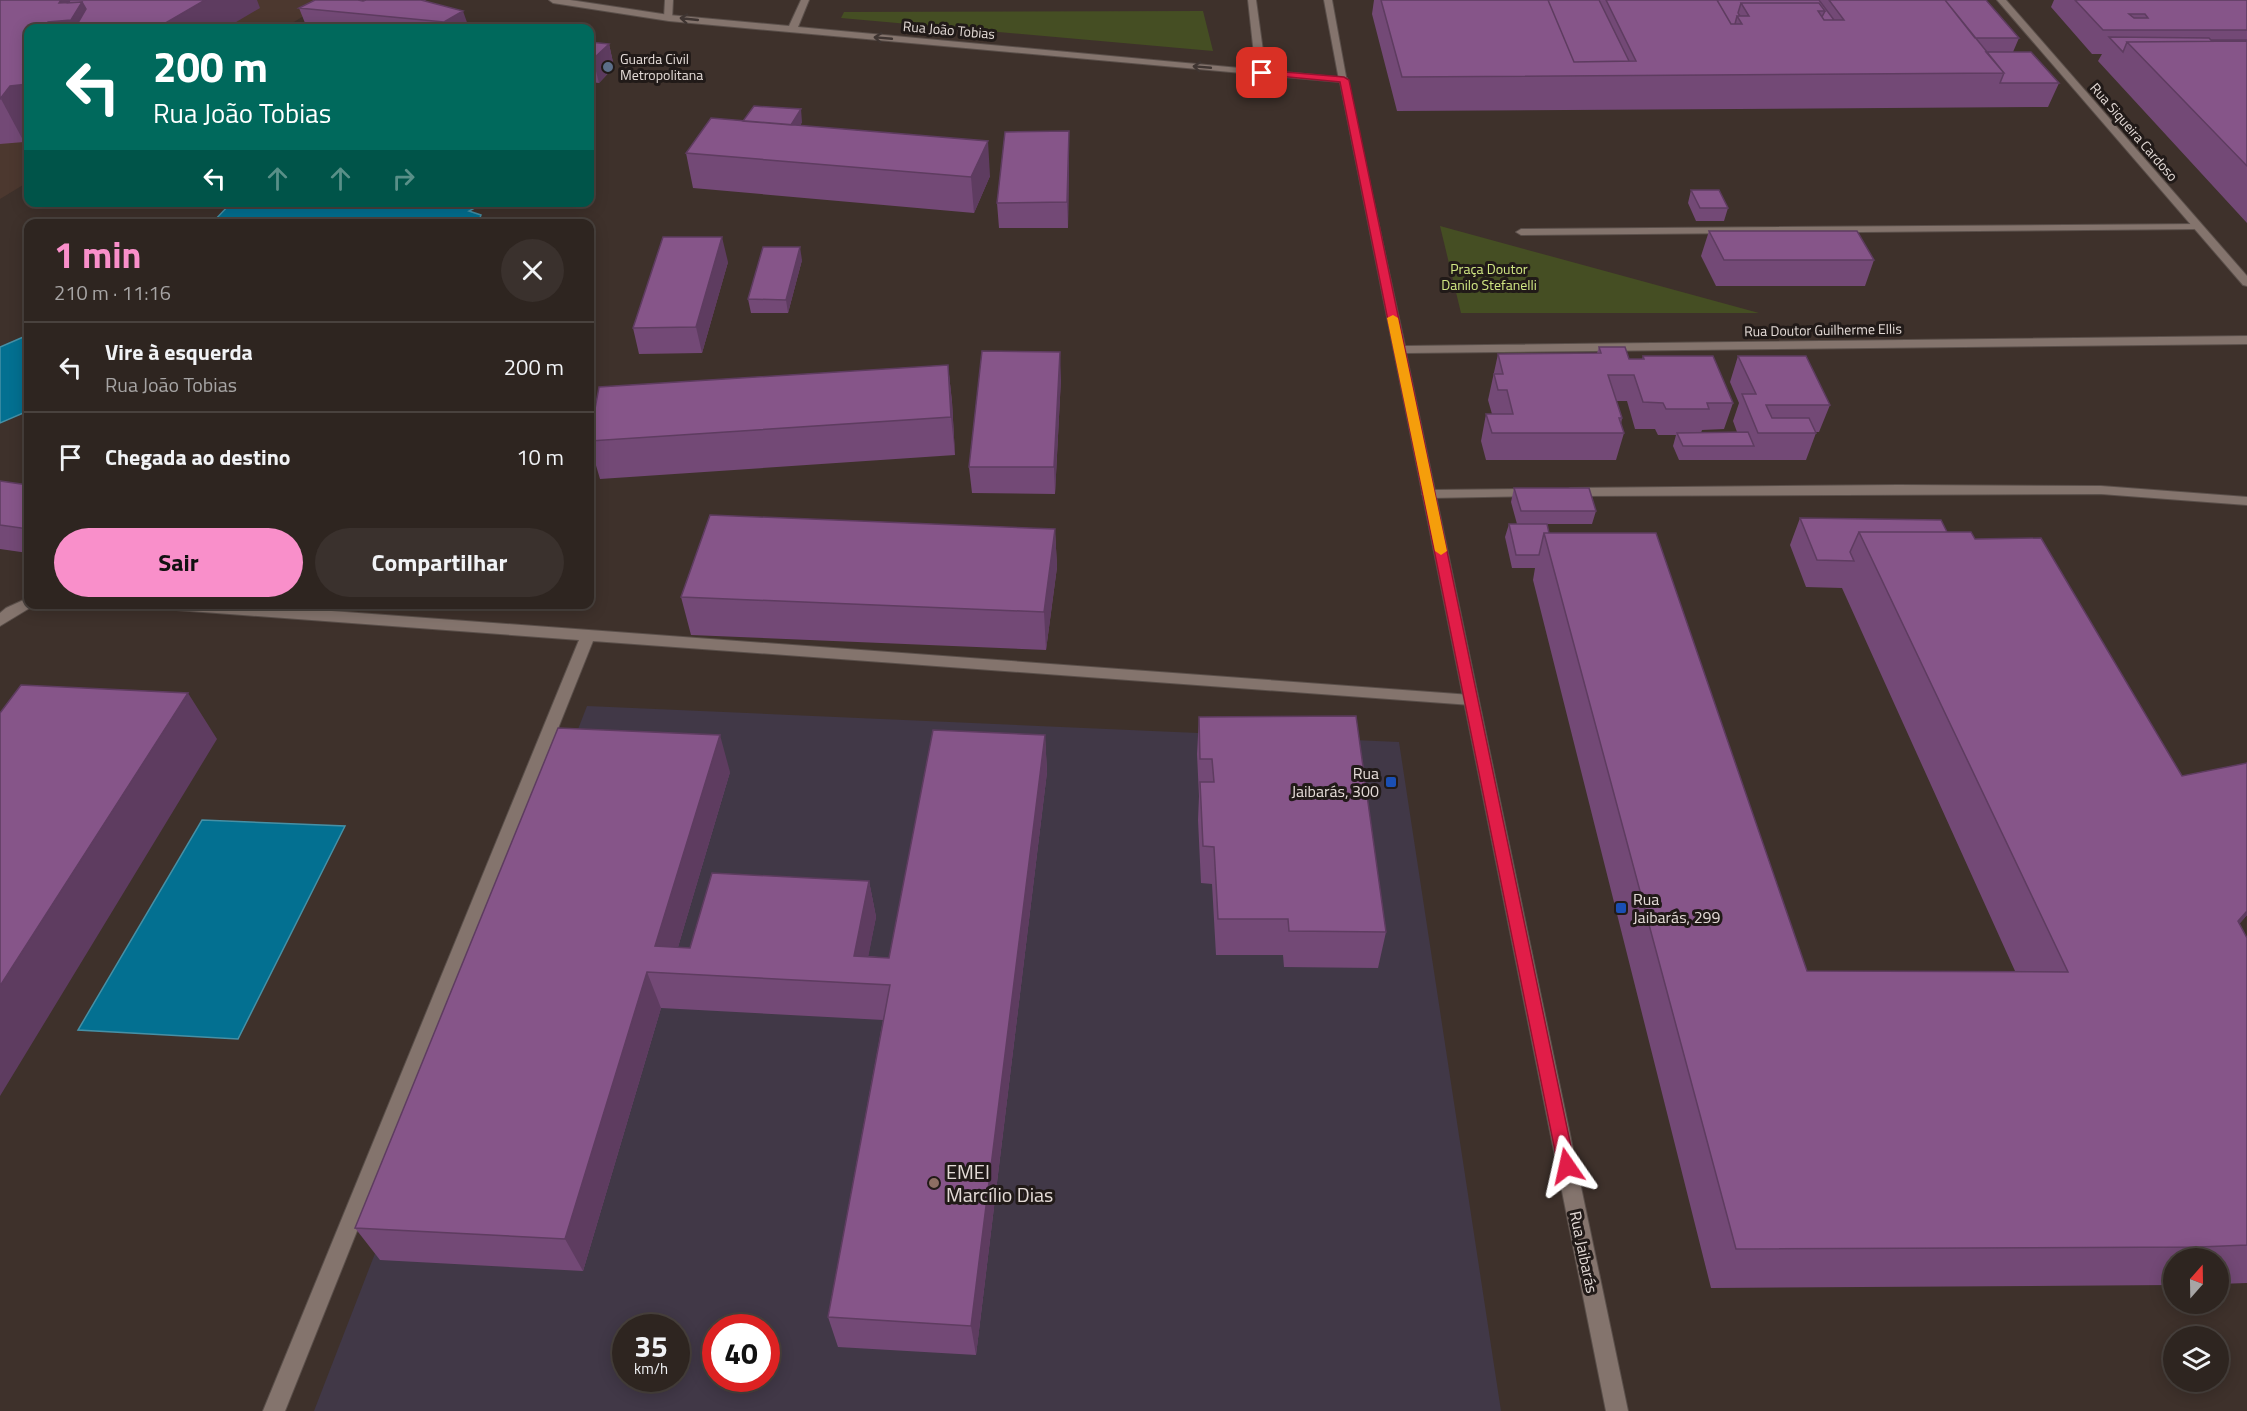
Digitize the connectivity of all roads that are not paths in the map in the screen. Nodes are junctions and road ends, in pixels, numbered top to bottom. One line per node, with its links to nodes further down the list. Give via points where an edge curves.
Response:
1 (553, 0): 7 (street, Rua João Tobias)
2 (669, 0): 8 (street)
3 (805, 0): 9 (street)
4 (1252, 0): 10 (street)
5 (1328, 0): 11 (street, Rua Jaibarás)
6 (2001, 0): 12 (street, Rua Siqueira Cardoso)
7 (587, 3): 8 (street, Rua João Tobias)
8 (669, 18): 9 (street, Rua João Tobias, one-way to 8)
9 (792, 30): 10 (street, Rua João Tobias, one-way to 9)
10 (1262, 73): 11 (street, Rua João Tobias)
11 (1344, 80): 16 (street, Rua Jaibarás)
12 (2198, 226): 13 (street); 14 (street, Rua Siqueira Cardoso)
13 (1521, 232)
14 (2247, 283)
15 (2247, 340): 16 (street, Rua Doutor Guilherme Ellis)
16 (1399, 350): 17 (street, Rua Jaibarás)
17 (1429, 494): 18 (street, via 2090,490); 23 (street, Rua Jaibarás)
18 (2247, 501)
19 (24, 605): 21 (street)
20 (229, 609): 22 (street)
21 (0, 621)
22 (588, 636): 23 (street); 24 (street)
23 (1471, 700): 25 (street, Rua Jaibarás)
24 (274, 1411)
25 (1617, 1411)

